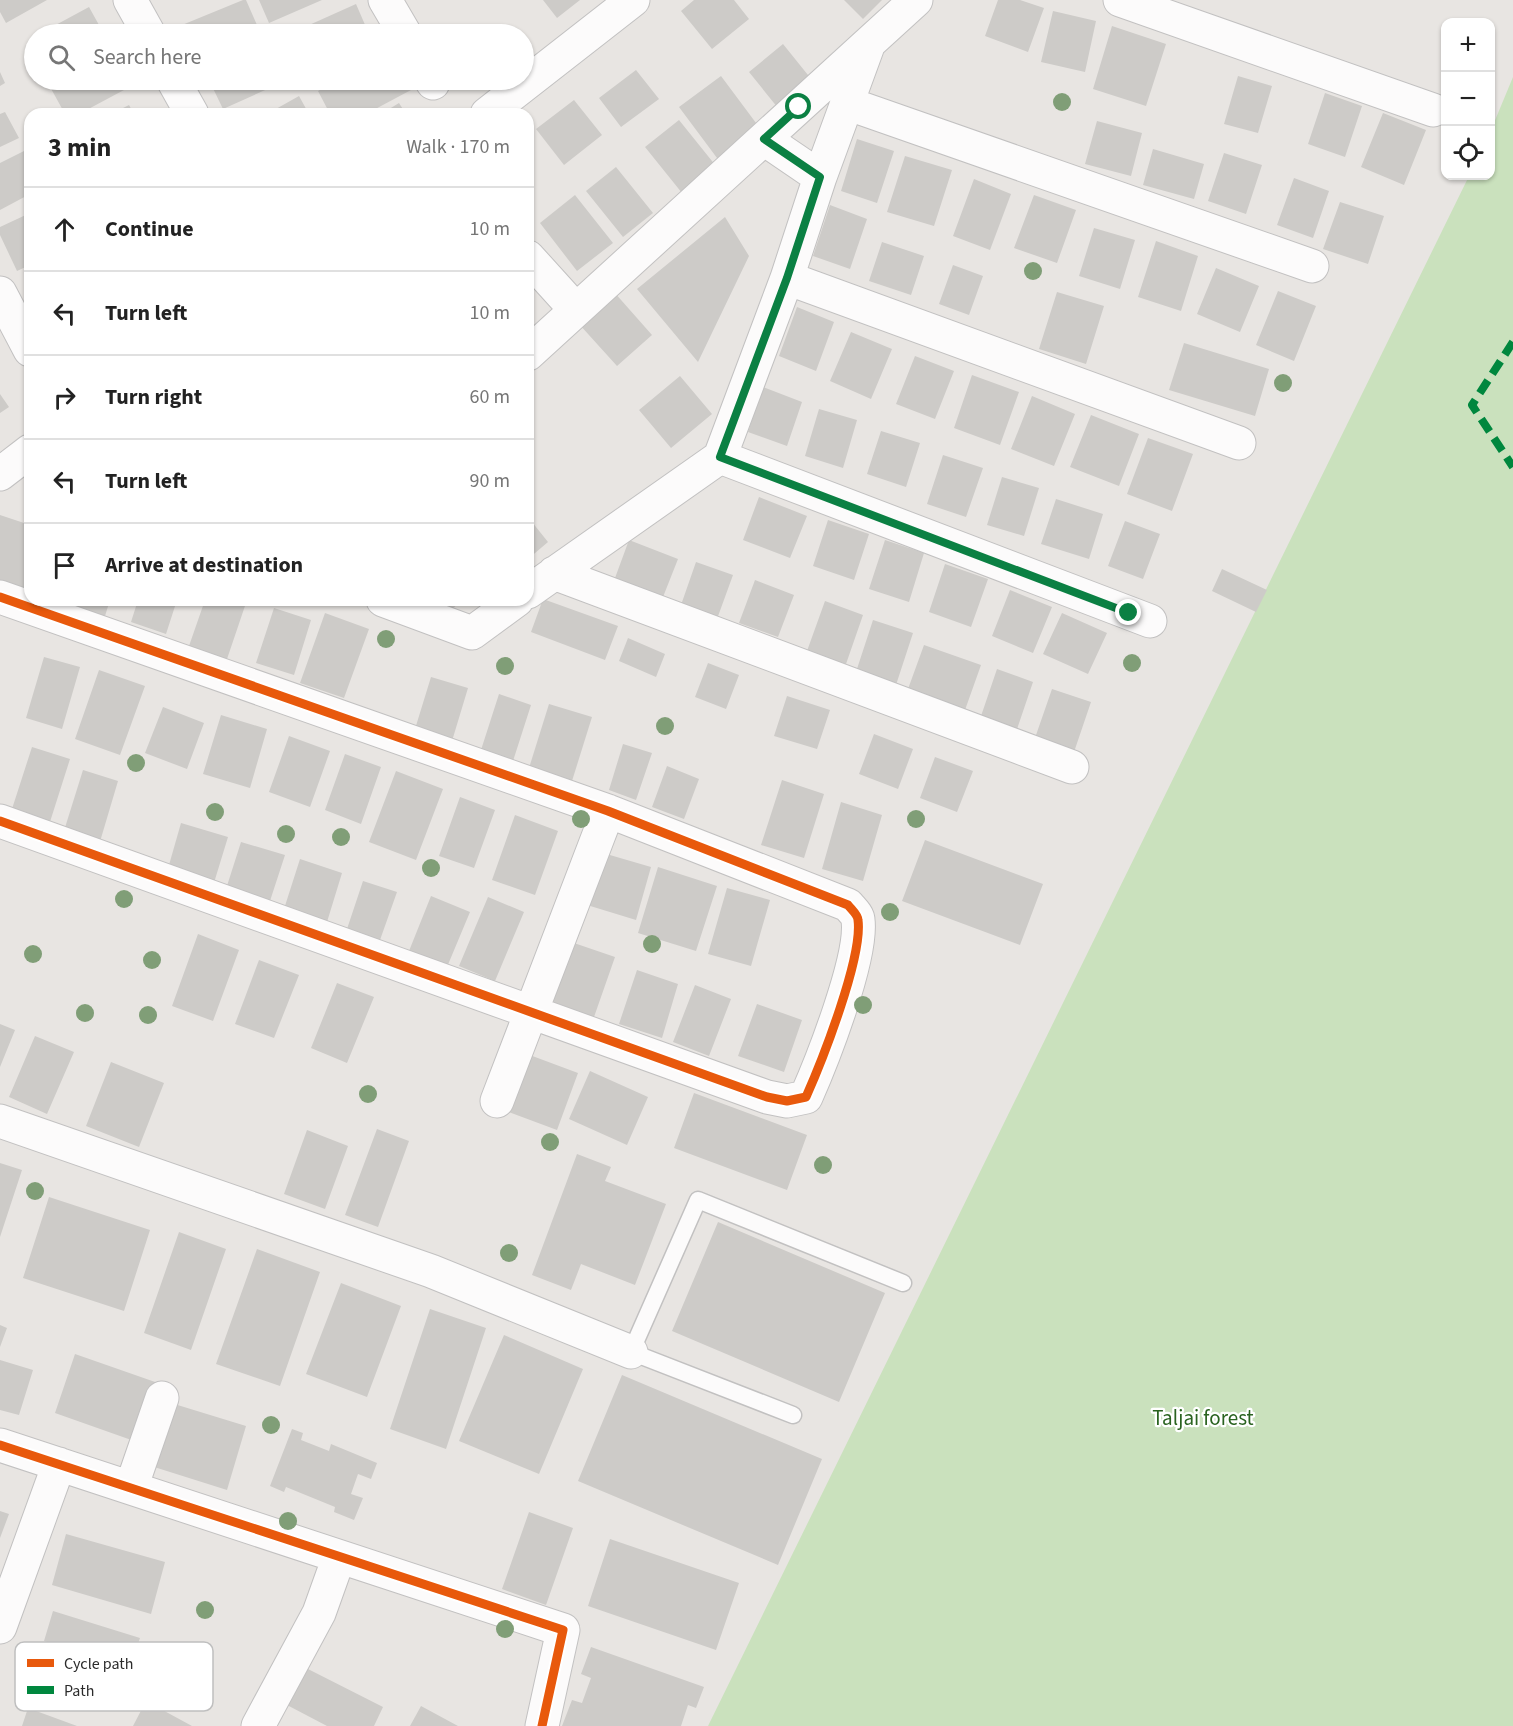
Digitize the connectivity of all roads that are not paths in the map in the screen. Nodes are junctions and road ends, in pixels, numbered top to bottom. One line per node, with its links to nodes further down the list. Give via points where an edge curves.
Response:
1 (633, 0): 5 (street)
2 (916, 0): 4 (street)
3 (1120, 0): 11 (street)
4 (869, 43): 8 (street); 12 (street)
5 (534, 77)
6 (179, 90): 9 (street)
7 (518, 90): 10 (street)
8 (849, 104): 13 (street); 15 (street)
9 (189, 108)
10 (495, 108)
11 (1433, 110)
12 (764, 139): 13 (street); 18 (street)
13 (820, 177): 16 (street)
14 (534, 264): 18 (street)
15 (1312, 266)
16 (787, 278): 21 (street); 22 (street)
17 (0, 292): 19 (street)
18 (576, 310): 20 (street)
19 (24, 338)
20 (534, 348)
21 (1239, 443)
22 (720, 457): 23 (street); 30 (street)
23 (554, 573): 24 (street); 31 (street)
24 (534, 588)
25 (0, 597): 26 (street)
26 (24, 605)
27 (26, 606): 32 (street)
28 (399, 606): 29 (street, via 472,633)
29 (509, 606)
30 (1150, 621)
31 (1072, 766)
32 (608, 811): 34 (street); 34 (street, via 848,905 858,918 857,950 821,1063 806,1097 788,1101 767,1097)
33 (0, 821): 34 (street)
34 (531, 1012): 35 (street)
35 (497, 1101)
36 (0, 1121): 38 (street, via 431,1271)
37 (903, 1283): 38 (lane, via 698,1200)
38 (631, 1352): 40 (lane)
39 (162, 1398): 43 (street)
40 (793, 1415)
41 (0, 1445): 42 (street)
42 (59, 1464): 43 (street); 45 (street)
43 (131, 1488): 44 (street)
44 (339, 1557): 46 (street, via 319,1613); 47 (street, via 562,1630)
45 (0, 1627)
46 (258, 1726)
47 (542, 1726)

